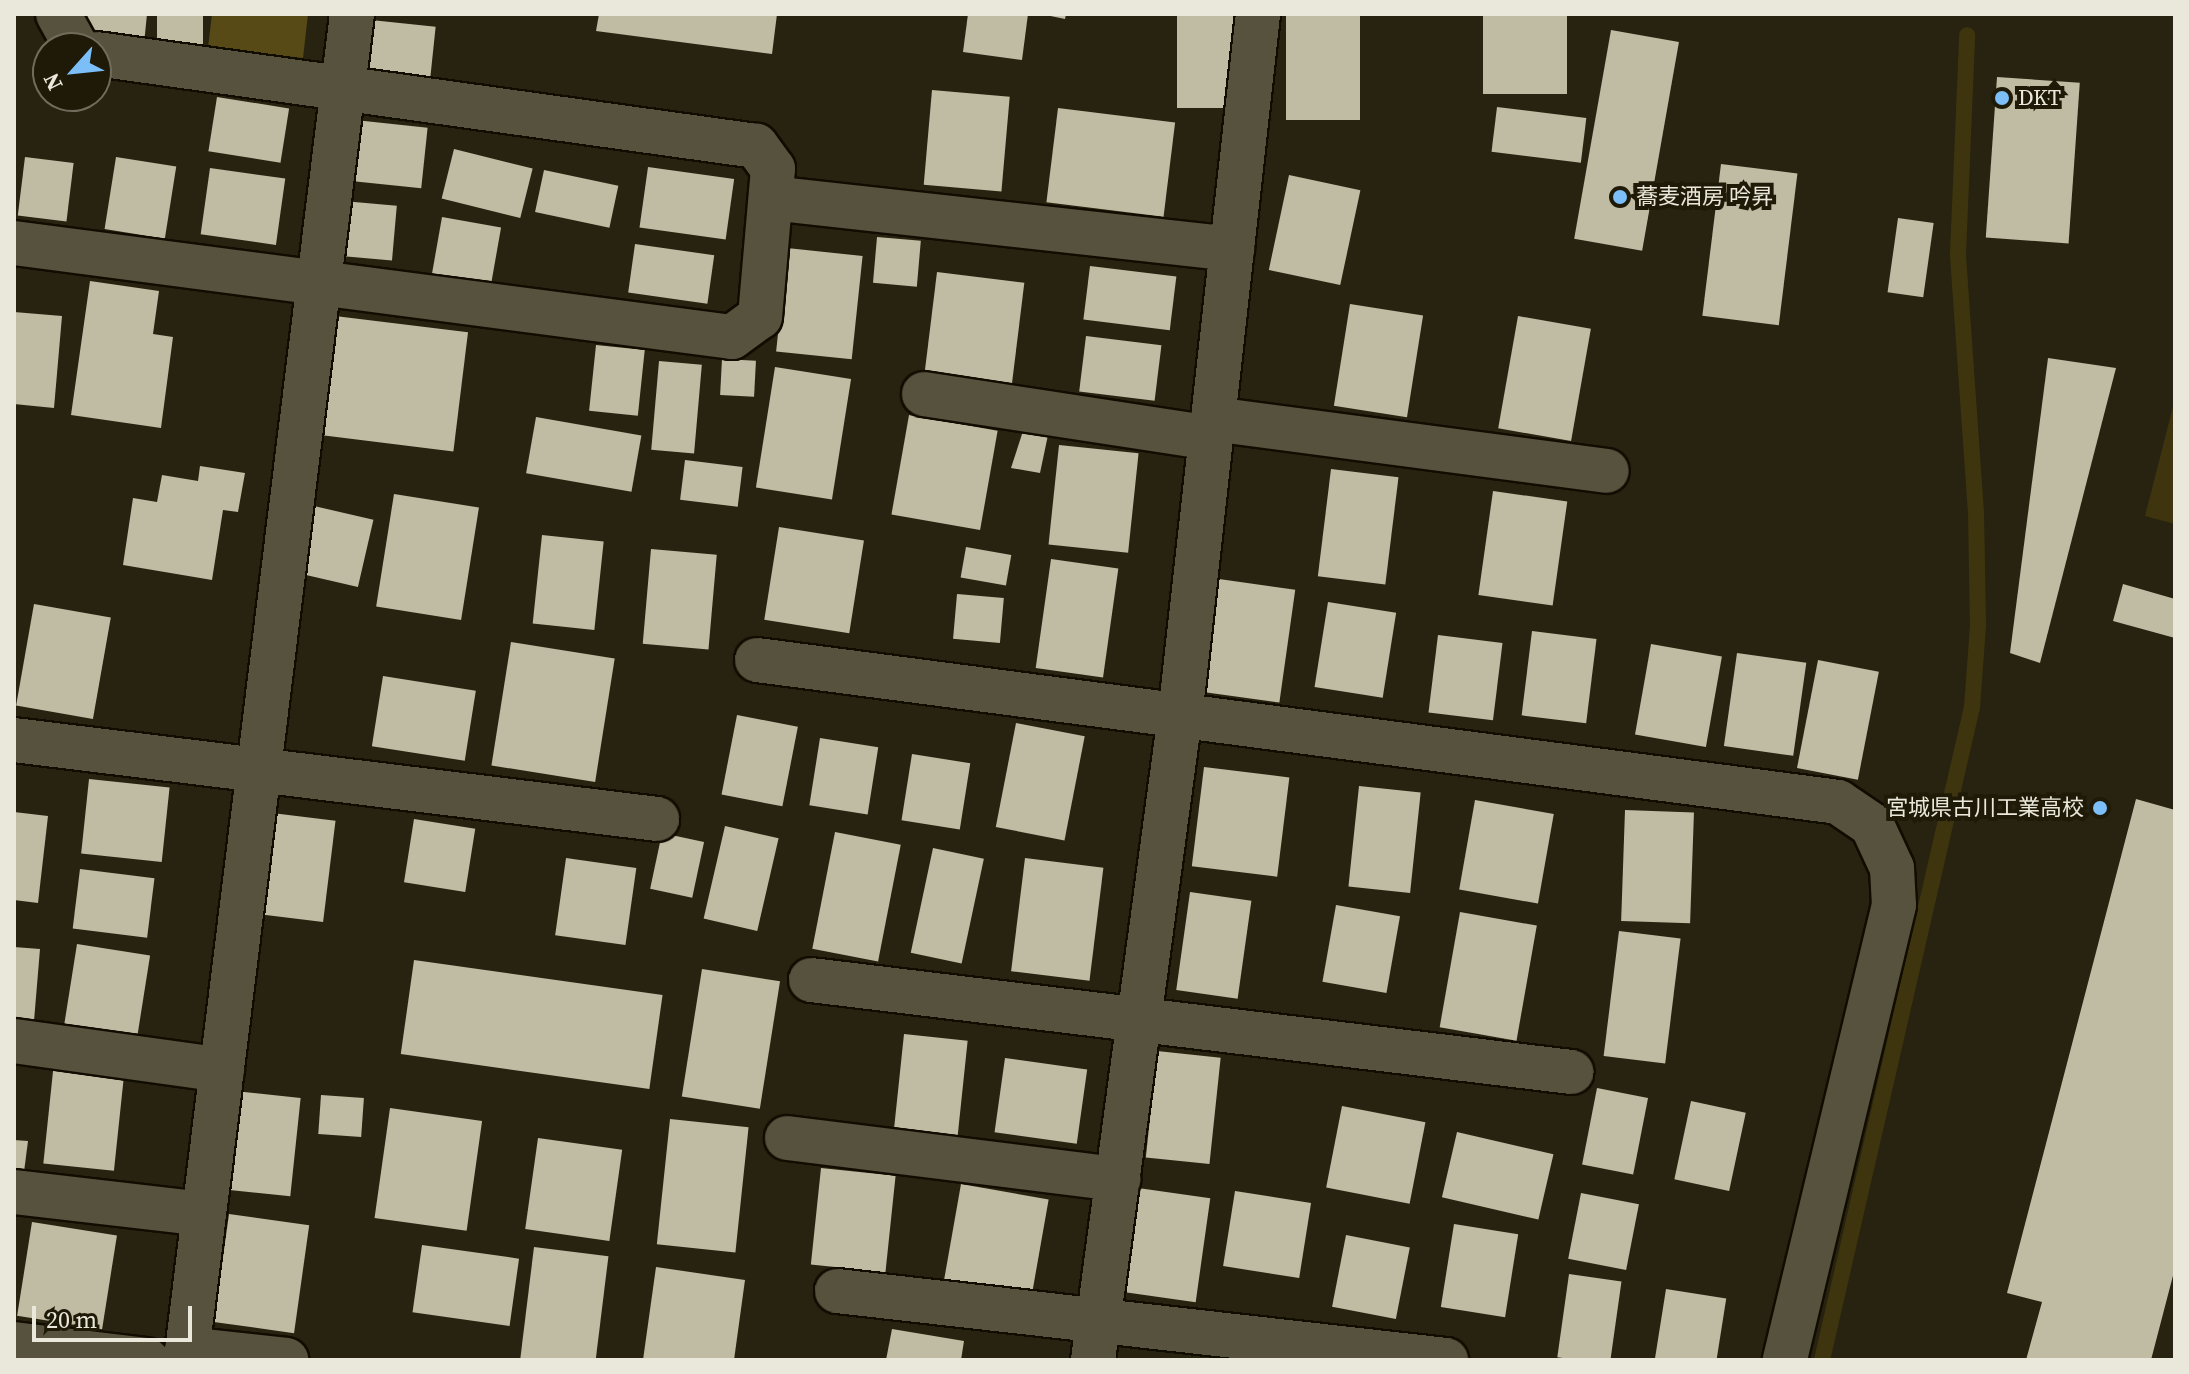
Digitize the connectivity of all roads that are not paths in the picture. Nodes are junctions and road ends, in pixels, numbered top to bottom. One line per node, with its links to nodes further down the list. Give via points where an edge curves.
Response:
1 (58, 14): 4 (street)
2 (352, 14): 6 (street)
3 (1258, 14): 9 (street)
4 (68, 32)
5 (112, 56): 6 (street)
6 (344, 89): 7 (street, via 756,146 773,169); 10 (street)
7 (771, 198): 9 (street); 10 (street, via 760,317 732,337)
8 (14, 243): 10 (street)
9 (1232, 249): 12 (street)
10 (320, 283): 17 (street)
11 (924, 394): 12 (street)
12 (1212, 429): 13 (street); 15 (street)
13 (1607, 471)
14 (757, 660): 15 (street)
15 (1180, 716): 20 (street); 34 (street, via 1838,802 1872,825 1892,868 1894,905)
16 (14, 740): 17 (street)
17 (259, 773): 18 (street); 22 (street)
18 (657, 819)
19 (811, 980): 20 (street)
20 (1139, 1019): 23 (street); 25 (street)
21 (14, 1041): 22 (street)
22 (222, 1070): 27 (street)
23 (1571, 1072)
24 (787, 1138): 25 (street)
25 (1118, 1179): 29 (street)
26 (14, 1192): 27 (street)
27 (204, 1214): 31 (street)
28 (837, 1291): 29 (street)
29 (1095, 1340): 33 (street)
30 (14, 1344): 31 (street)
31 (173, 1356): 32 (street)
32 (286, 1360)
33 (1446, 1360)
34 (1785, 1360)

